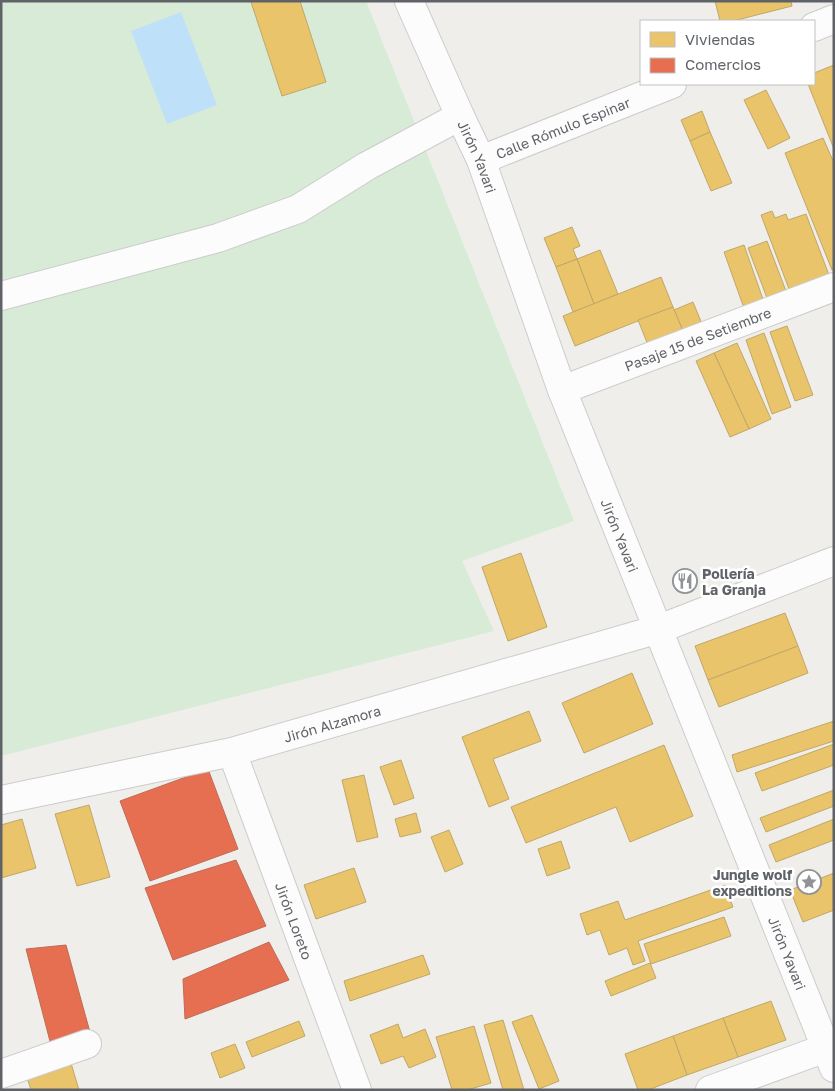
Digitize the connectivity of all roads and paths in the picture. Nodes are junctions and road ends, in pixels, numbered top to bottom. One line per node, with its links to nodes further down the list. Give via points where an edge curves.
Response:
1 (409, 1): 5 (street, Jirón Yavari)
2 (834, 19): 3 (street)
3 (815, 27)
4 (669, 85): 6 (street, Calle Rómulo Espinar)
5 (460, 116): 6 (street, Jirón Yavari); 8 (street, via 367,166 298,209 218,238)
6 (481, 160): 9 (street, Jirón Yavari)
7 (834, 287): 9 (street, Pasaje 15 de Setiembre)
8 (1, 296)
9 (562, 390): 11 (street, Jirón Yavari)
10 (834, 561): 11 (street, Jirón Alzamora)
11 (659, 630): 12 (street, Jirón Alzamora); 15 (street, Jirón Yavari)
12 (232, 752): 13 (street, Jirón Alzamora); 17 (street, Jirón Loreto)
13 (1, 800)
14 (88, 1044): 16 (street)
15 (831, 1053): 18 (street)
16 (1, 1074)
17 (357, 1090)
18 (710, 1090)

